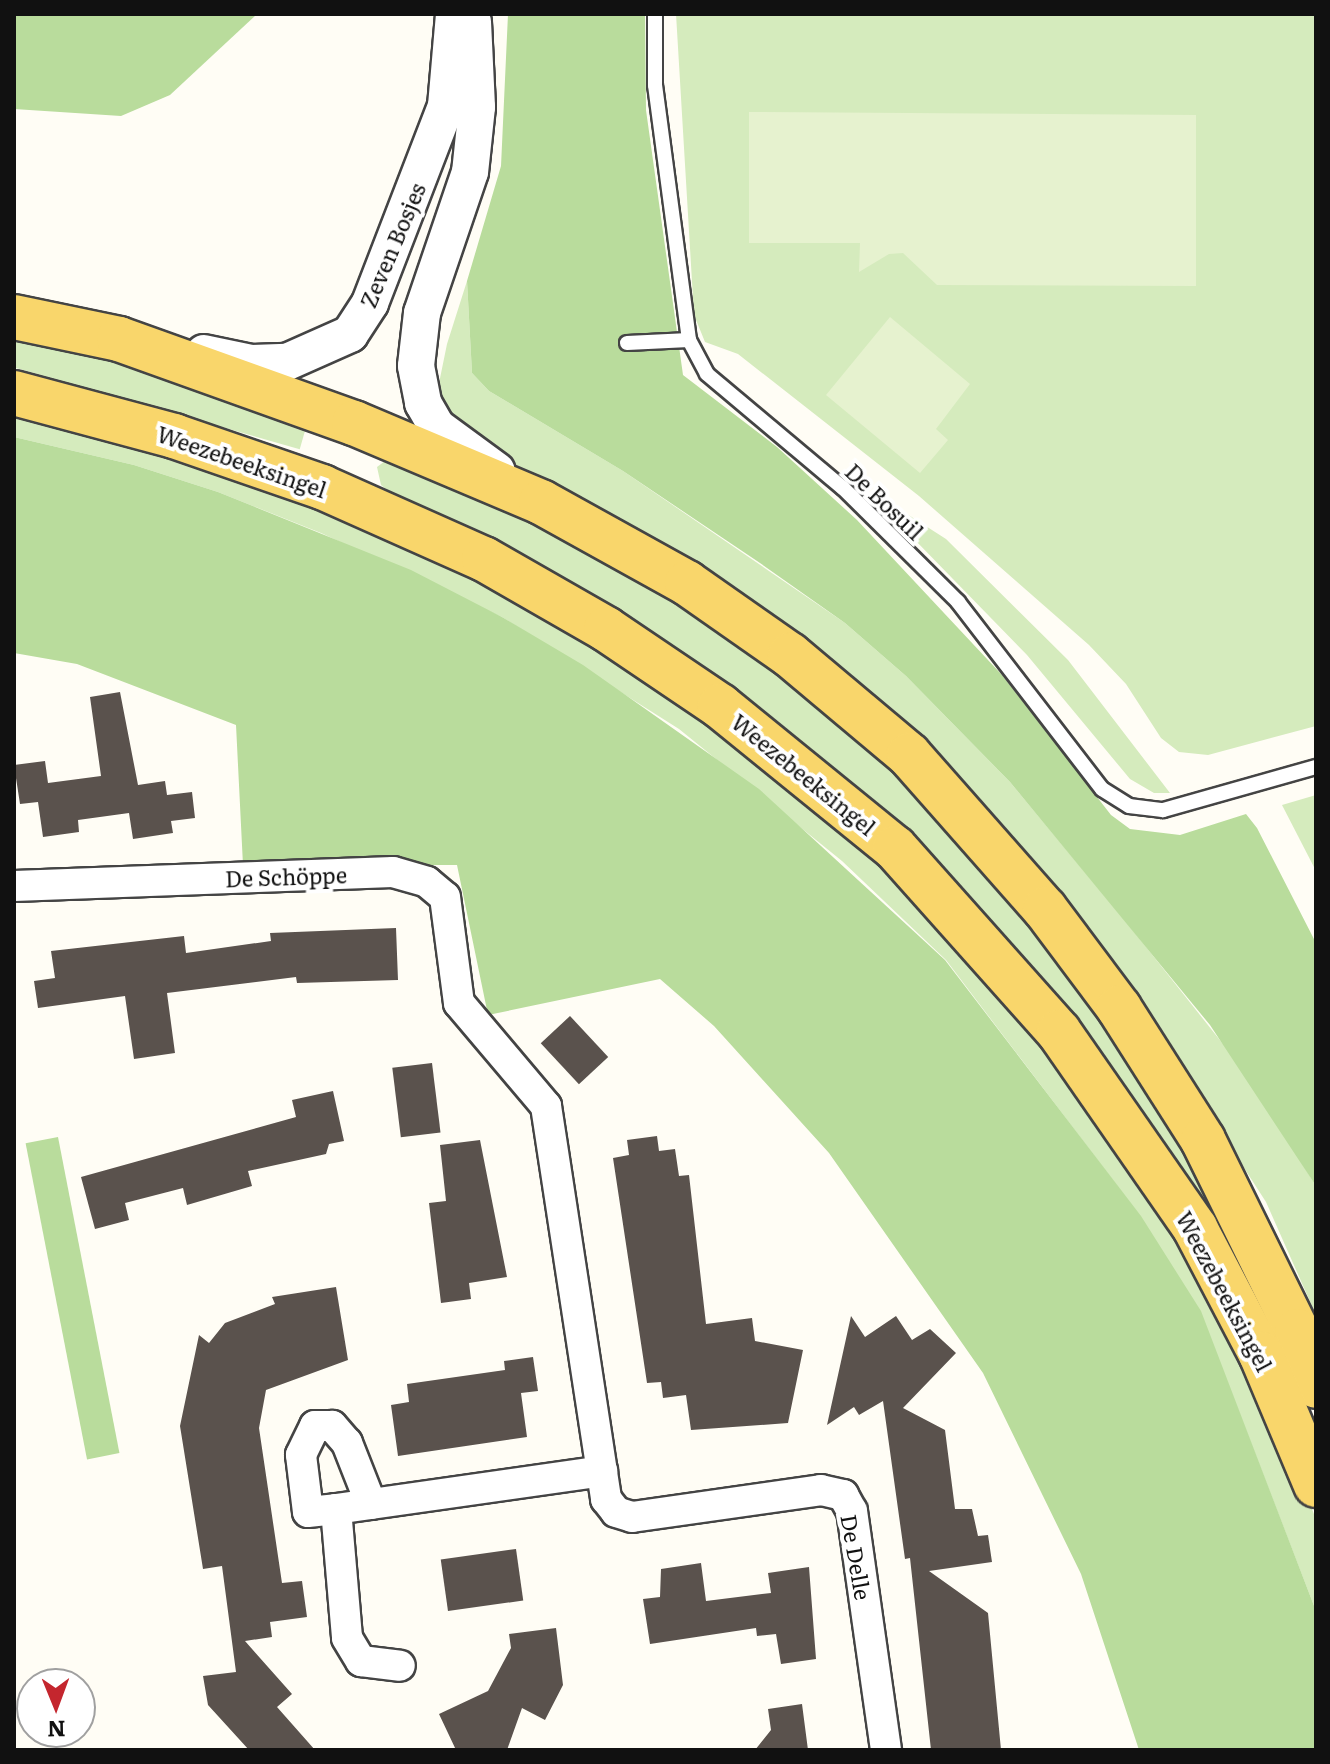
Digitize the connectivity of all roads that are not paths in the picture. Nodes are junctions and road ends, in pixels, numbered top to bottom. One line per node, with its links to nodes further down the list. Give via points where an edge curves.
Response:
1 (454, 14): 5 (street, Zeven Bosjes, via 446,106 370,303 350,334 287,362 252,363)
2 (471, 14): 9 (street, Zeven Bosjes, via 477,80 470,172 422,313 416,366 423,403 437,427)
3 (655, 14): 6 (lane, De Bosuil, via 655,85)
4 (14, 317): 5 (main road, Weezebeeksingel)
5 (119, 339): 9 (main road, Weezebeeksingel, via 354,423)
6 (689, 340): 7 (lane); 10 (lane, De Bosuil, via 707,374 843,488 958,602 1102,789 1129,806 1163,810)
7 (627, 343)
8 (14, 393): 15 (main road, Weezebeeksingel, via 174,436 322,487 484,559 606,629 720,706 895,848 1059,1032 1195,1228 1261,1354)
9 (541, 502): 13 (main road, Weezebeeksingel, via 687,583 790,655 909,755 1045,909 1119,1008 1203,1140 1297,1331)
10 (1316, 767)
11 (14, 886): 12 (street, De Schöppe, via 393,872 427,882 445,897)
12 (459, 1003): 14 (street, De Delle, via 546,1106)
13 (1316, 1386)
14 (602, 1471): 16 (street); 19 (street, De Delle, via 606,1499 616,1512 632,1517 821,1490 843,1495 852,1511)
15 (1316, 1485)
16 (371, 1504): 17 (street); 17 (street, via 347,1443 332,1426 315,1426 301,1455 306,1506 308,1512)
17 (336, 1509): 18 (street, via 347,1638 361,1661)
18 (400, 1666)
19 (886, 1750)

